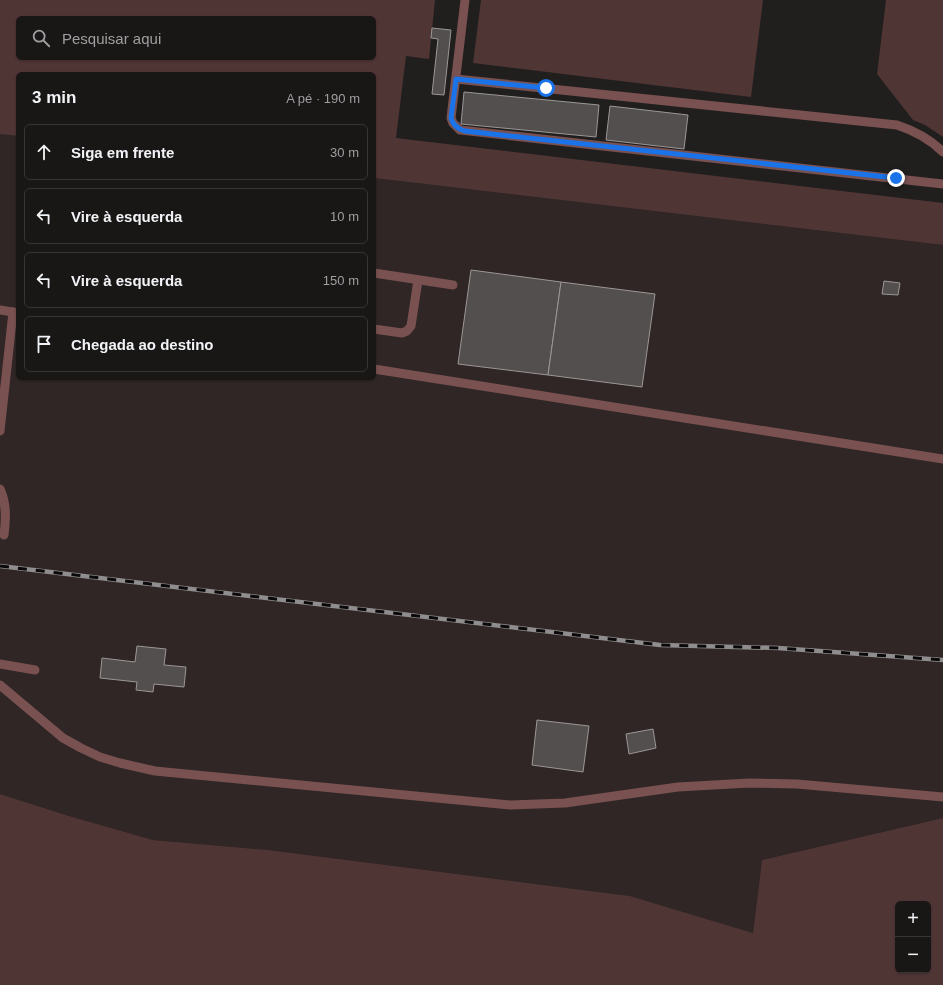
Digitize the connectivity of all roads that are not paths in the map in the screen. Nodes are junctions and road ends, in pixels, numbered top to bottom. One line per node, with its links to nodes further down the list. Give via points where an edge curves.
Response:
1 (465, 0): 2 (lane)
2 (456, 79): 3 (lane, via 897,125 929,139); 4 (lane, via 451,118 460,130)
3 (943, 152)
4 (943, 184)
5 (376, 273): 6 (lane)
6 (418, 280): 7 (lane); 10 (lane, via 411,326 407,331 402,333)
7 (453, 285)
8 (0, 310): 9 (lane)
9 (15, 312): 12 (lane)
10 (376, 329)
11 (376, 369): 13 (lane)
12 (0, 431)
13 (943, 460)
14 (0, 489): 15 (lane, via 5,506)
15 (4, 535)
16 (0, 664): 17 (lane)
17 (35, 670)
18 (0, 685): 19 (lane, via 63,738 81,748 100,757 156,771 510,805 565,803 678,787 749,783 797,784)
19 (943, 797)

